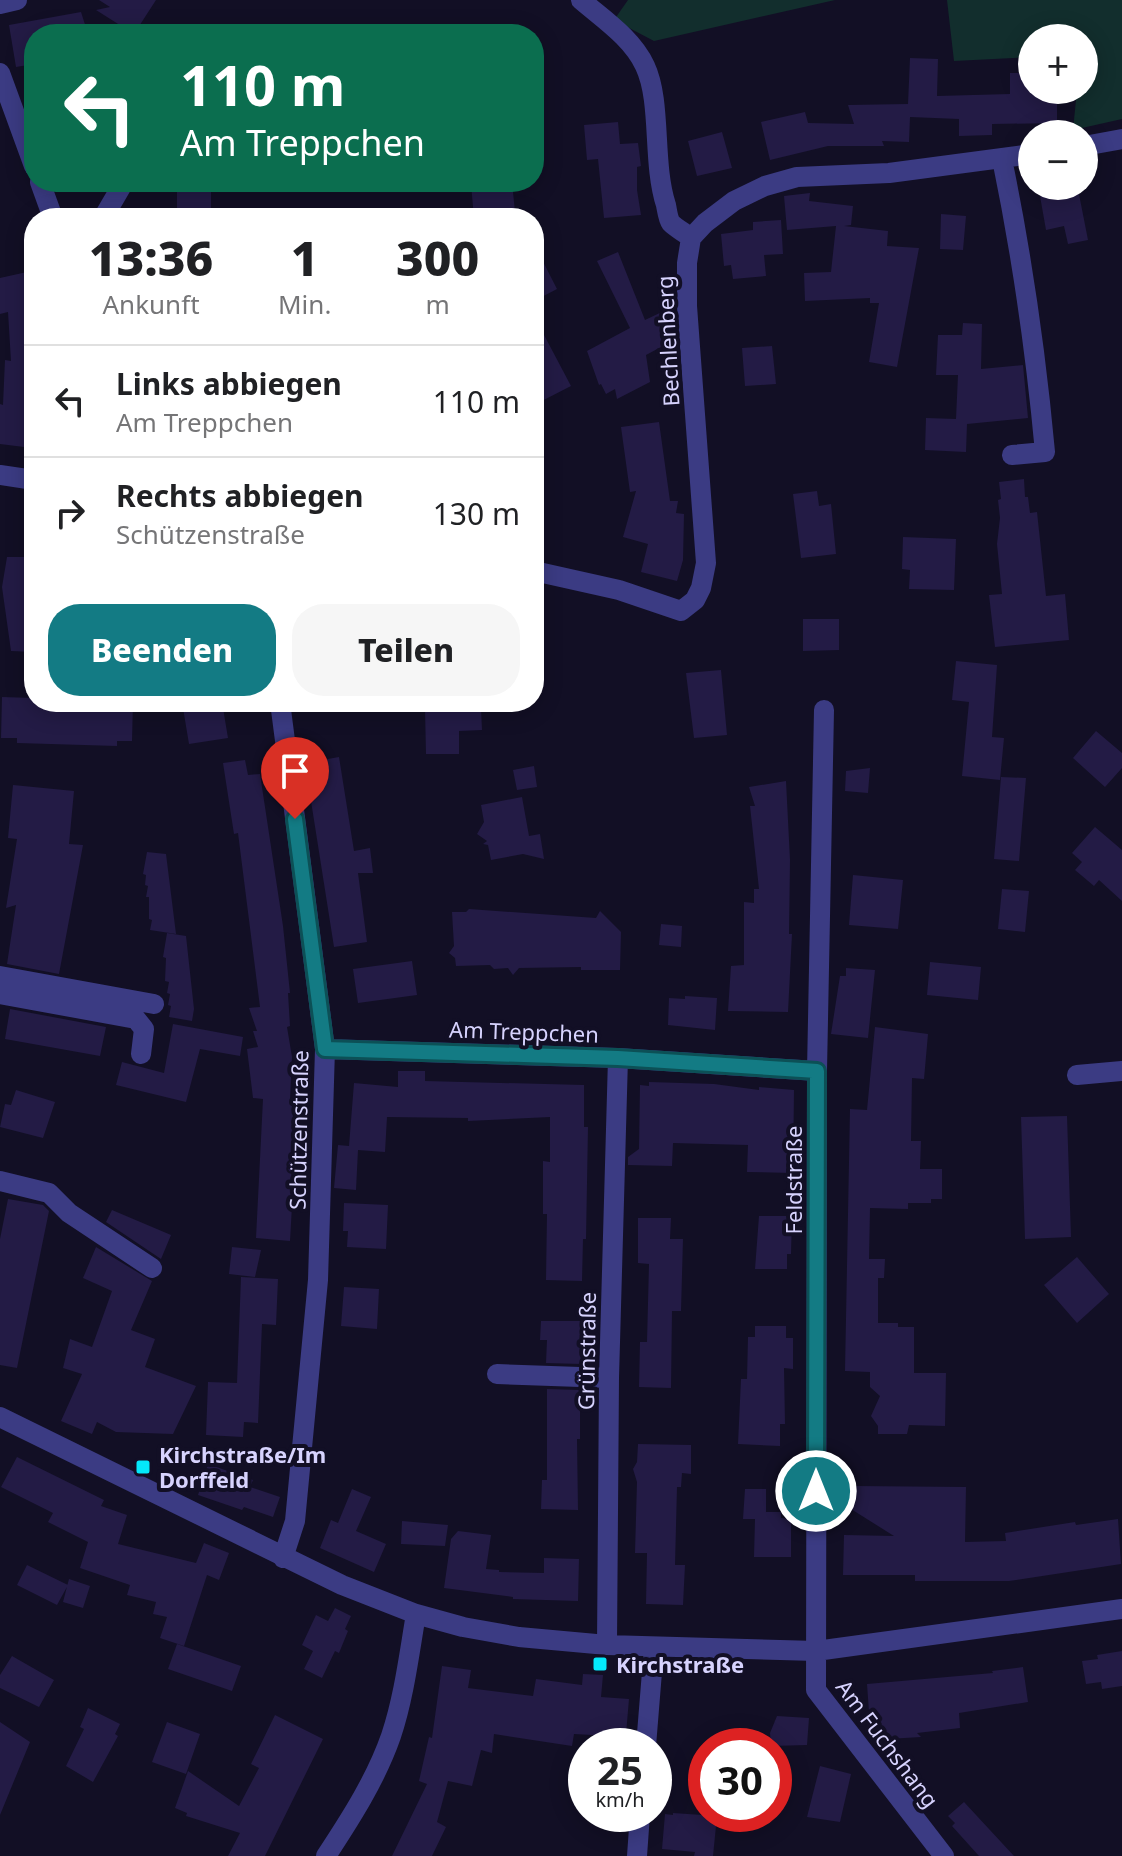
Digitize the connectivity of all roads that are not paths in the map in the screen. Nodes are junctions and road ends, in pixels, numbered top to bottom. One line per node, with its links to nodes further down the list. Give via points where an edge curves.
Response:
1 (17, 0): 3 (street)
2 (581, 0): 10 (street, via 638,52 646,68 662,195 671,222)
3 (0, 4)
4 (0, 73): 5 (street)
5 (24, 139)
6 (1118, 144): 7 (street)
7 (1098, 145)
8 (1018, 156): 9 (street)
9 (1002, 159): 10 (street, via 889,173 797,177 734,201); 11 (street, via 1035,350 1045,452)
10 (691, 238): 14 (street, Bechlenberg, via 688,322 706,563 701,588 681,611)
11 (1012, 455)
12 (0, 475): 13 (street)
13 (24, 479)
14 (544, 573)
15 (824, 710): 23 (street, Feldstraße)
16 (281, 712): 20 (street, Schützenstraße)
17 (0, 976): 19 (street)
18 (0, 994): 21 (street, via 136,1019 144,1029)
19 (154, 1004)
20 (325, 1049): 22 (street, Am Treppchen); 31 (street, Schützenstraße, via 318,1280 295,1521)
21 (141, 1054)
22 (618, 1058): 23 (street, Am Treppchen); 29 (street, Grünstraße)
23 (817, 1071): 36 (street, Feldstraße)
24 (1122, 1071): 25 (street)
25 (1077, 1075)
26 (0, 1181): 27 (street, via 49,1193 69,1213)
27 (152, 1268)
28 (497, 1374): 29 (street)
29 (609, 1378): 34 (street, Grünstraße)
30 (0, 1417): 31 (street)
31 (283, 1558): 33 (street)
32 (1122, 1609): 36 (street)
33 (416, 1614): 34 (street, via 519,1637); 39 (street, via 391,1736 373,1778)
34 (607, 1645): 35 (street)
35 (654, 1647): 36 (street); 37 (street)
36 (816, 1651): 41 (street, Am Fuchshang, via 816,1690)
37 (647, 1728)
38 (639, 1832): 40 (street)
39 (326, 1856)
40 (637, 1856)
41 (944, 1856)

